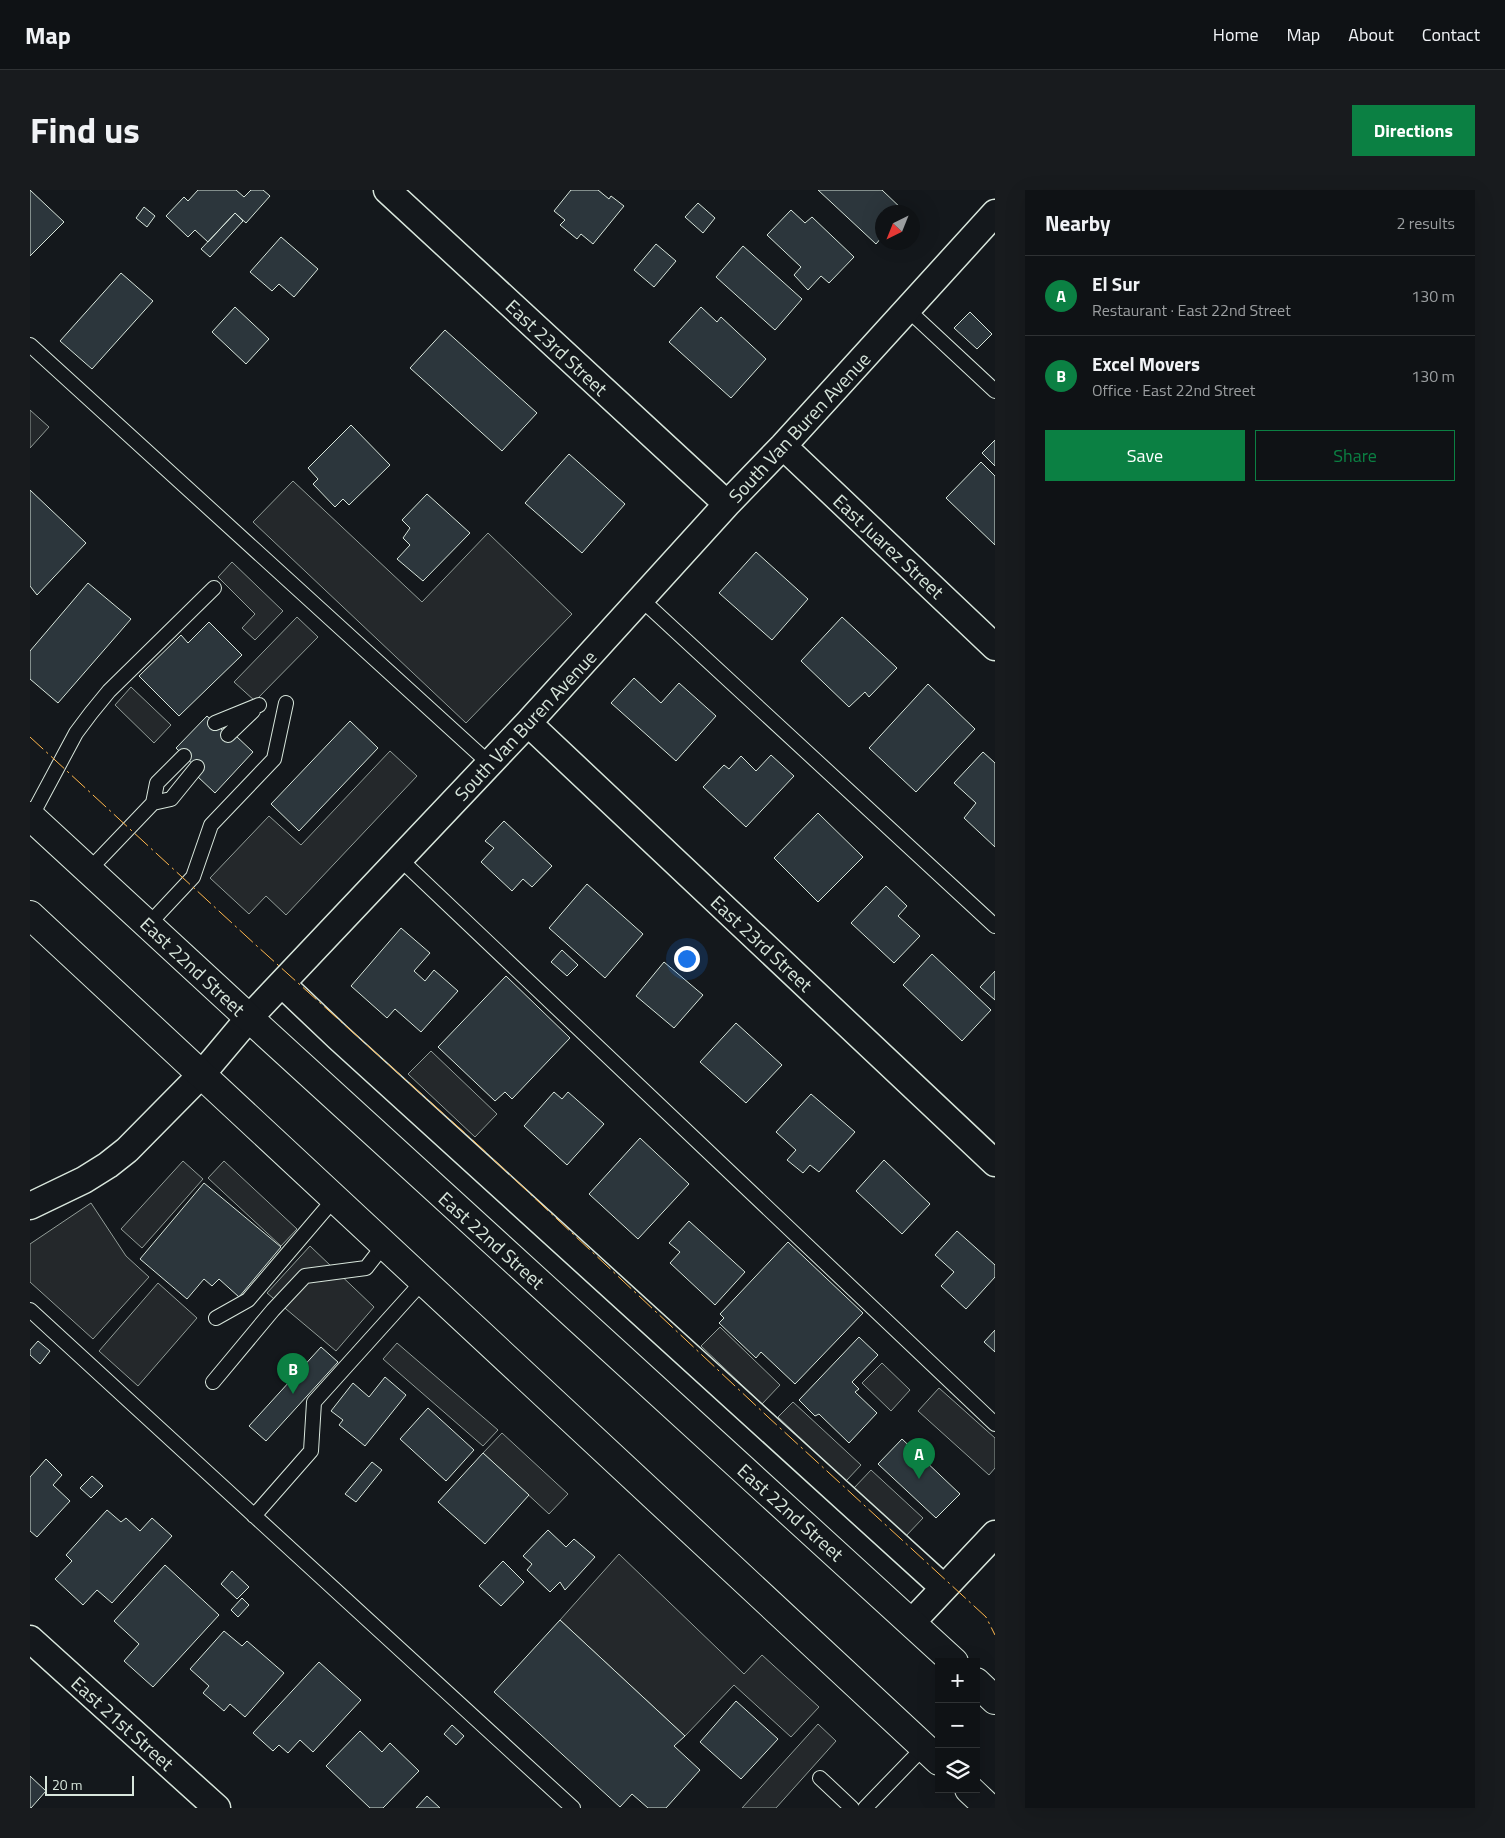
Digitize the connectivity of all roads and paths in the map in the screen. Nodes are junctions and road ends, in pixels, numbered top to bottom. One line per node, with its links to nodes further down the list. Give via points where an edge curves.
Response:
1 (387, 190): 7 (street, East 23rd Street)
2 (995, 213): 3 (street, South Van Buren Avenue)
3 (908, 310): 5 (lane); 6 (street, South Van Buren Avenue)
4 (30, 345): 16 (lane)
5 (995, 391)
6 (783, 446): 7 (street, South Van Buren Avenue); 10 (street, East Juarez Street)
7 (727, 504): 9 (street, South Van Buren Avenue)
8 (214, 588): 19 (lane, via 108,691 76,733)
9 (641, 599): 13 (street, South Van Buren Avenue); 24 (lane)
10 (995, 647)
11 (286, 703): 23 (lane, via 274,759 211,825 193,877)
12 (215, 723): 14 (lane, via 258,705)
13 (528, 724): 16 (street, South Van Buren Avenue); 28 (street, East 23rd Street)
14 (228, 735)
15 (184, 756): 18 (lane, via 157,783)
16 (490, 764): 20 (street, South Van Buren Avenue)
17 (197, 768): 18 (lane, via 171,799)
18 (153, 803): 21 (lane)
19 (31, 817): 21 (main road, East 22nd Street)
20 (400, 859): 25 (street, South Van Buren Avenue); 36 (lane)
21 (89, 870): 23 (main road, East 22nd Street)
22 (30, 915): 27 (main road)
23 (148, 925): 26 (main road, East 22nd Street)
24 (995, 926)
25 (282, 984): 26 (street, South Van Buren Avenue); 39 (street)
26 (249, 1018): 27 (street, South Van Buren Avenue); 40 (main road, East 22nd Street)
27 (202, 1074): 29 (main road); 30 (street, South Van Buren Avenue, via 108,1165)
28 (995, 1163)
29 (335, 1198): 31 (main road); 34 (lane, via 248,1300)
30 (30, 1206)
31 (384, 1245): 32 (main road); 35 (lane, via 366,1268 305,1276)
32 (423, 1281): 37 (lane, via 314,1402 311,1451); 45 (main road)
33 (30, 1310): 37 (lane)
34 (216, 1318)
35 (213, 1382)
36 (995, 1424)
37 (254, 1516): 49 (lane)
38 (995, 1534): 39 (street)
39 (944, 1588): 40 (street)
40 (912, 1622): 42 (main road, East 22nd Street)
41 (30, 1639): 48 (street, East 21st Street)
42 (950, 1658)
43 (980, 1686): 44 (main road)
44 (995, 1700)
45 (931, 1754): 51 (lane)
46 (820, 1778): 50 (lane)
47 (973, 1793): 52 (main road)
48 (217, 1808)
49 (573, 1808)
50 (852, 1808)
51 (865, 1808)
52 (989, 1808)

